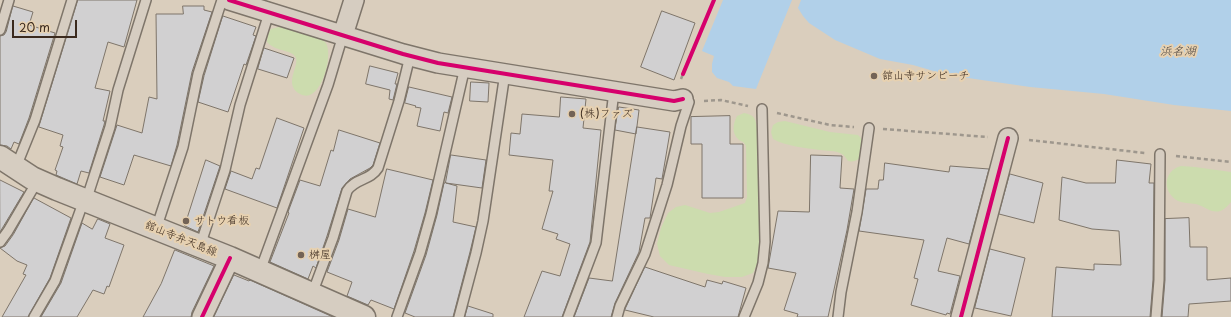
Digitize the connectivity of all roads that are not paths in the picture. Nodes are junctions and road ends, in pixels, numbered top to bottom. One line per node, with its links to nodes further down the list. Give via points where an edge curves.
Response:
1 (9, 0): 8 (lane)
2 (72, 0): 19 (lane, via 35,120)
3 (146, 0): 21 (lane, via 118,90 110,127)
4 (222, 0): 22 (lane, via 198,74 183,147)
5 (229, 0): 7 (street)
6 (354, 0): 9 (street)
7 (269, 13): 9 (street); 24 (lane, via 240,105 225,170)
8 (0, 30)
9 (343, 35): 10 (street); 26 (lane, via 328,85)
10 (410, 56): 11 (street); 27 (lane, via 378,168 370,177 356,182 348,191)
11 (465, 67): 12 (street); 31 (lane, via 431,214)
12 (505, 73): 13 (street); 32 (lane, via 483,221)
13 (614, 91): 14 (street, via 674,101); 33 (lane, via 596,243)
14 (686, 100): 34 (lane, via 667,185 645,254)
15 (762, 109): 35 (lane, via 765,242 758,283)
16 (869, 128): 36 (lane)
17 (1008, 138): 37 (street)
18 (1160, 154): 38 (lane, via 1159,280)
19 (8, 163): 20 (main road, 舘山寺弁天島線)
20 (38, 180): 21 (main road, 舘山寺弁天島線); 23 (lane)
21 (85, 200): 22 (main road, 舘山寺弁天島線); 29 (lane, via 55,280)
22 (156, 229): 24 (main road, 舘山寺弁天島線)
23 (0, 242)
24 (200, 246): 25 (main road, 舘山寺弁天島線)
25 (230, 258): 26 (main road, 舘山寺弁天島線); 30 (street)
26 (260, 271): 27 (main road, 舘山寺弁天島線)
27 (312, 294): 28 (main road, 舘山寺弁天島線)
28 (359, 316)
29 (34, 317)
30 (202, 317)
31 (397, 317)
32 (459, 317)
33 (568, 317)
34 (617, 317)
35 (744, 317)
36 (838, 317)
37 (961, 317)
38 (1156, 317)

